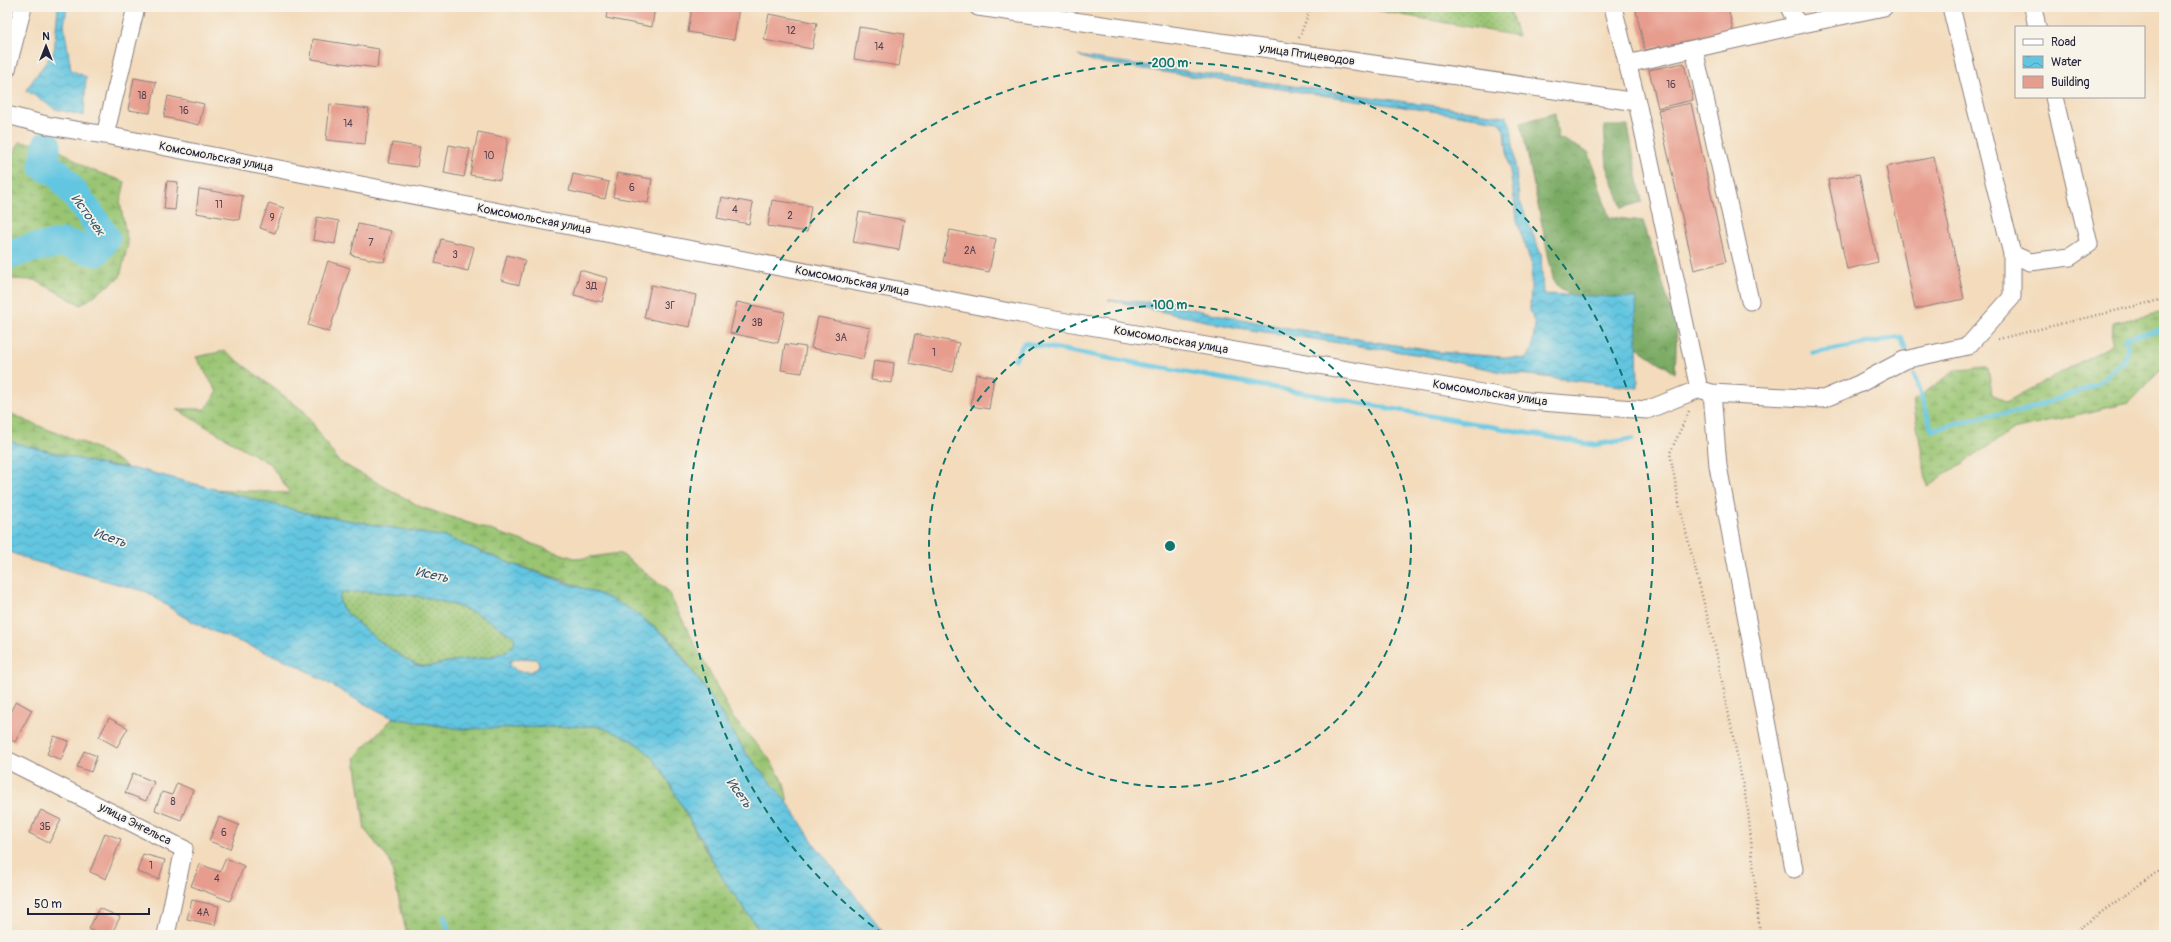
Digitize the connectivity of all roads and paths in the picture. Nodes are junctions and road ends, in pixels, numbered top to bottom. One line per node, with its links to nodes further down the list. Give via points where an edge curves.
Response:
1 (23, 7): 15 (street)
2 (136, 7): 19 (street)
3 (978, 7): 13 (street, улица Птицеводов)
4 (1311, 7): 13 (path)
5 (1613, 7): 14 (street)
6 (1789, 7): 10 (street)
7 (1884, 7): 10 (street)
8 (1951, 7): 20 (street)
9 (2033, 7): 11 (street)
10 (1798, 25): 12 (street)
11 (2038, 26)
12 (1694, 49): 14 (street); 22 (street)
13 (1294, 53): 17 (street, улица Птицеводов)
14 (1627, 64): 17 (street)
15 (7, 69)
16 (2054, 98): 20 (street, via 2089,244 2070,257 2030,262)
17 (1637, 102): 24 (street)
18 (7, 115): 19 (street, Комсомольская улица, via 50,126)
19 (106, 135): 24 (street, Комсомольская улица, via 1020,314 1528,401 1647,410)
20 (2012, 254): 23 (street, via 2012,297)
21 (2164, 298): 23 (path)
22 (1750, 300)
23 (1968, 346): 24 (street, via 1904,360 1859,384 1823,399)
24 (1706, 391): 27 (street); 29 (path, via 1670,453 1680,508 1716,651 1748,810)
25 (7, 760): 28 (street, улица Энгельса, via 184,849)
26 (2164, 867): 30 (path)
27 (1794, 869)
28 (166, 935)
29 (1760, 935)
30 (2070, 935)

